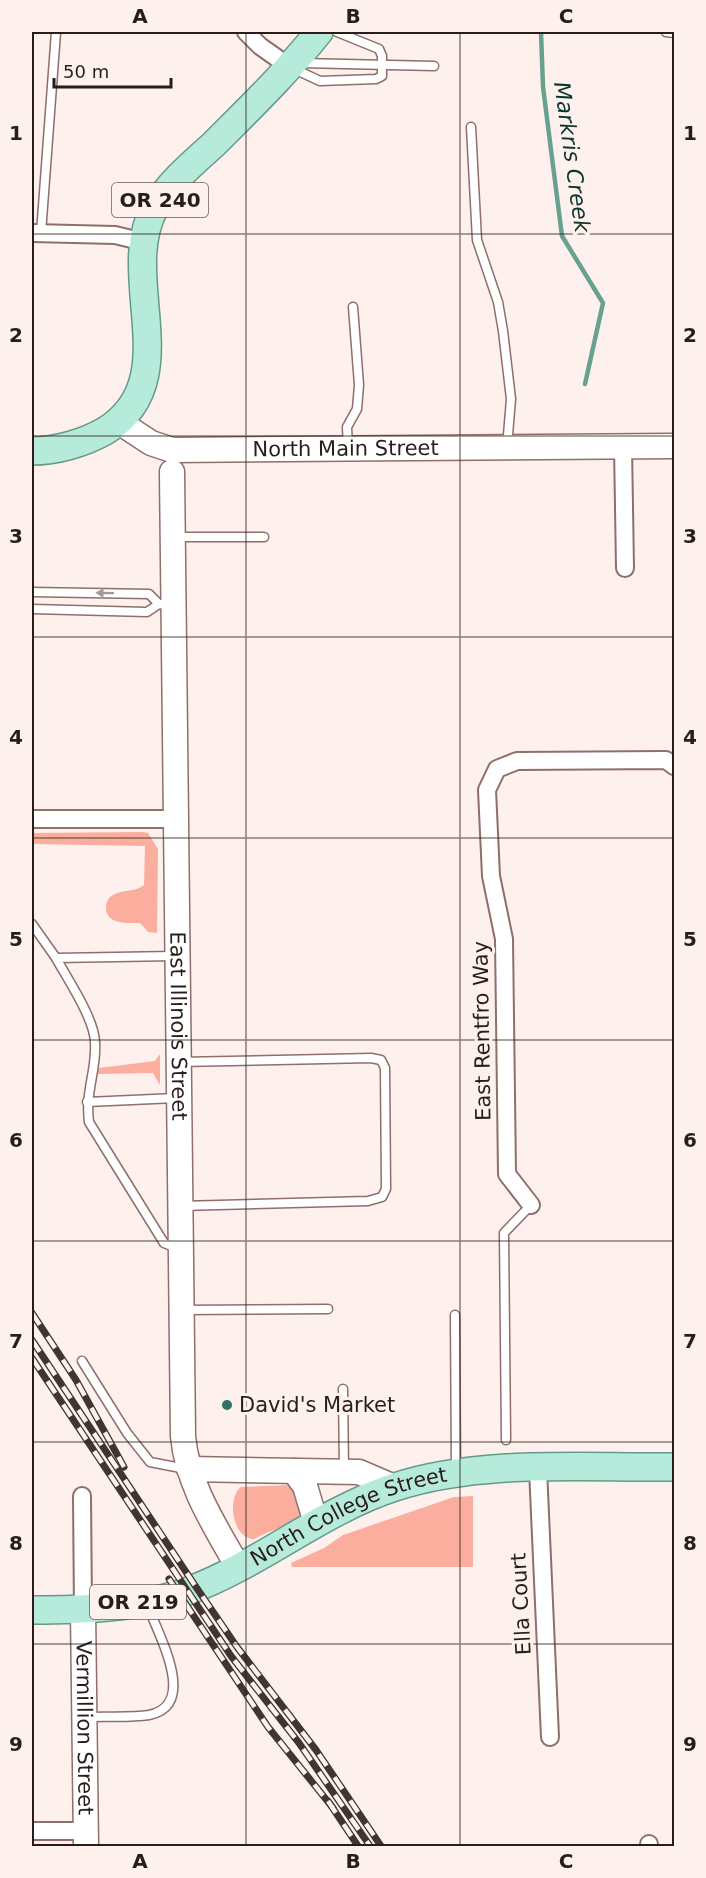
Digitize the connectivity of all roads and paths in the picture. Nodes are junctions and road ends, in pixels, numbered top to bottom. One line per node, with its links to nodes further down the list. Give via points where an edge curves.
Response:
1 (56, 32): 11 (lane)
2 (246, 32): 7 (street, via 260,46)
3 (319, 32): 7 (main road, OR 240)
4 (337, 32): 8 (lane, via 379,49)
5 (666, 32): 6 (lane)
6 (675, 33)
7 (293, 65): 8 (lane); 8 (lane, via 320,81 376,79 382,76); 12 (main road, OR 240, via 162,196)
8 (383, 65): 9 (lane)
9 (434, 66)
10 (471, 127): 17 (lane, via 477,240 498,302 511,399)
11 (36, 233): 12 (street, via 115,235)
12 (144, 242): 14 (main road, OR 240, via 148,363 133,403)
13 (353, 307): 18 (lane, via 359,386 357,409 347,427)
14 (119, 422): 18 (street, North Main Street, via 152,443 172,450); 19 (main road, OR 240, via 74,445)
15 (623, 446): 16 (street, North Main Street); 17 (street, North Main Street); 23 (street)
16 (675, 446)
17 (507, 447): 18 (street, North Main Street)
18 (348, 448)
19 (32, 451)
20 (172, 472): 21 (street, East Illinois Street)
21 (173, 537): 22 (lane); 25 (street, East Illinois Street)
22 (264, 537)
23 (625, 568)
24 (32, 592): 25 (lane, one-way to 24, via 149,594)
25 (166, 604): 26 (lane, via 147,612); 29 (street, East Illinois Street)
26 (32, 609)
27 (670, 763): 36 (street, East Rentfro Way, via 517,761 497,768 487,790 491,876 504,939 507,1174)
28 (32, 819): 29 (street)
29 (176, 819): 31 (street, East Illinois Street)
30 (32, 924): 32 (lane)
31 (178, 956): 32 (lane); 33 (street, East Illinois Street)
32 (56, 958): 35 (lane, via 95,1040)
33 (179, 1062): 34 (street, East Illinois Street); 37 (lane, via 370,1058 381,1060 385,1079 386,1189 382,1197 368,1201)
34 (179, 1098): 35 (lane); 37 (street, East Illinois Street)
35 (87, 1102): 38 (lane, via 89,1122 156,1231 170,1247)
36 (531, 1205): 44 (lane, via 504,1233)
37 (181, 1206): 38 (street, East Illinois Street)
38 (181, 1249): 40 (street, East Illinois Street)
39 (328, 1309): 40 (lane)
40 (182, 1310): 47 (street, East Illinois Street, via 183,1436)
41 (455, 1314): 50 (lane)
42 (82, 1361): 47 (lane, via 150,1462)
43 (343, 1389): 49 (lane)
44 (506, 1440)
45 (675, 1467): 46 (main road, North College Street / OR 219)
46 (538, 1468): 50 (main road, North College Street / OR 219); 59 (street, Ella Court)
47 (189, 1469): 48 (street); 54 (street, East Illinois Street, via 208,1514)
48 (294, 1471): 49 (street); 53 (street, via 305,1486)
49 (344, 1472): 51 (street, via 359,1472)
50 (456, 1474): 51 (main road, North College Street / OR 219)
51 (394, 1487): 53 (main road, North College Street / OR 219)
52 (82, 1496): 57 (street)
53 (316, 1523): 54 (main road, North College Street / OR 219)
54 (238, 1567): 55 (main road, North College Street / OR 219, via 188,1591)
55 (146, 1600): 57 (main road, North College Street / OR 219); 58 (lane, via 174,1679 174,1696 165,1708 149,1715)
56 (32, 1610): 57 (main road, North College Street / OR 219)
57 (83, 1610): 58 (street, Vermillion Street)
58 (85, 1717): 61 (street, Vermillion Street)
59 (550, 1737)
60 (32, 1831): 61 (street)
61 (86, 1839)

